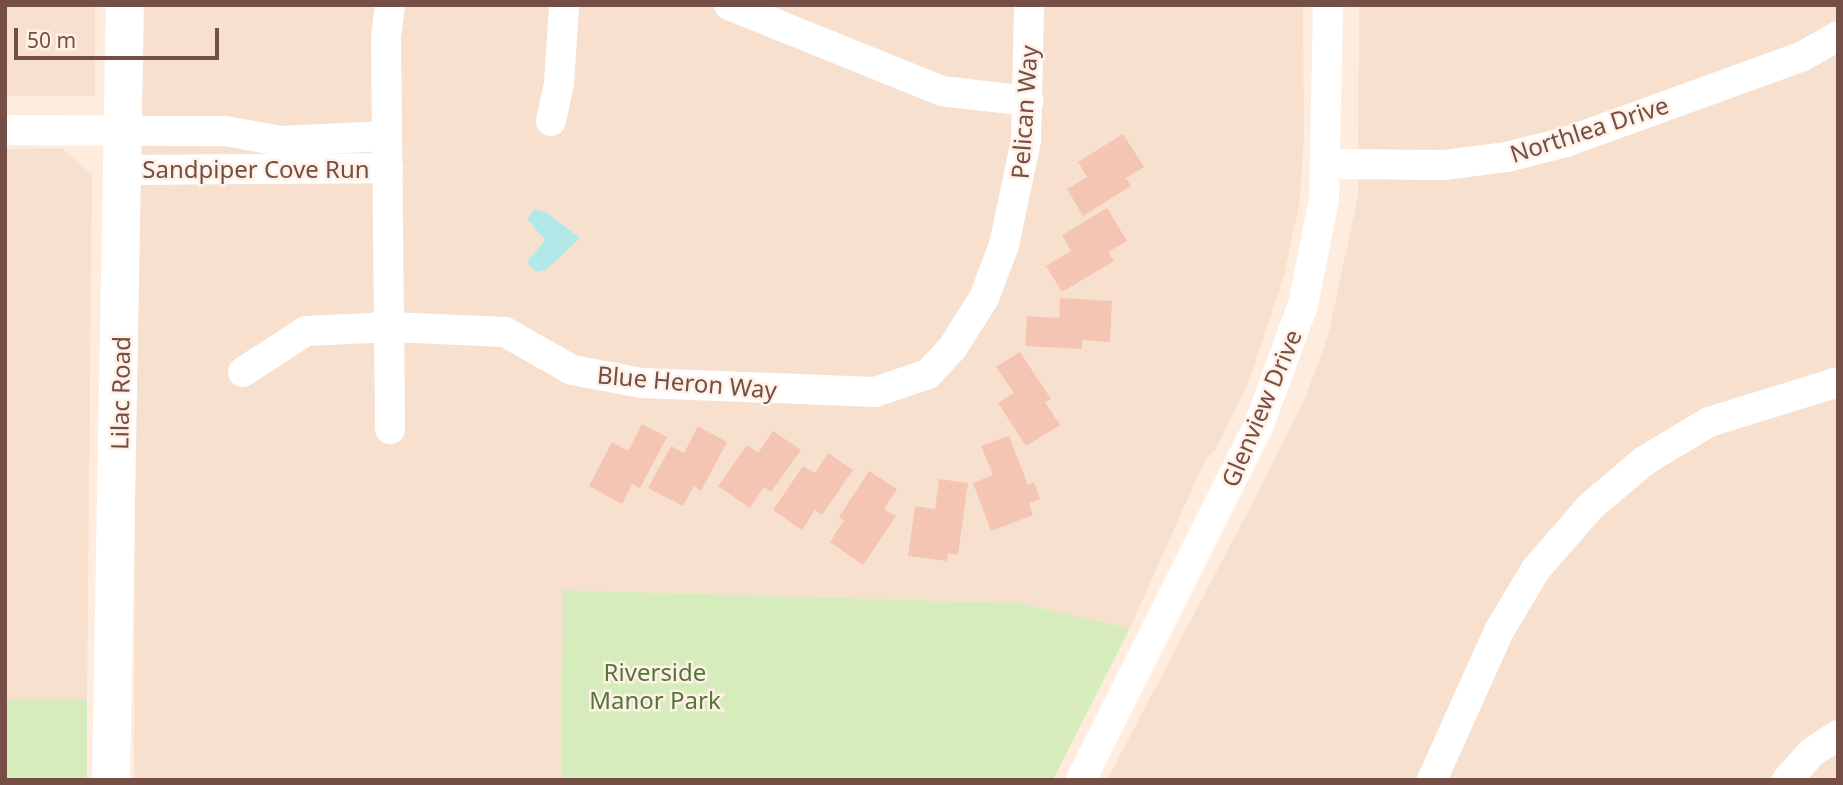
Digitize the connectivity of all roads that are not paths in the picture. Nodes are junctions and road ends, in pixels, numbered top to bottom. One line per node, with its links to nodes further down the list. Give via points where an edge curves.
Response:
1 (125, 5): 10 (street, Lilac Road)
2 (390, 5): 12 (street, Sandpiper Cove Run)
3 (564, 5): 9 (street, via 561,70)
4 (729, 5): 8 (street, via 922,85 981,99)
5 (1029, 5): 8 (street, Pelican Way)
6 (1328, 5): 13 (street, Glenview Drive)
7 (1838, 36): 13 (street, Northlea Drive, via 1803,55 1566,142 1507,157 1444,165)
8 (1028, 101): 19 (street, Pelican Way, via 1018,192 984,298 953,347 928,374)
9 (551, 121)
10 (126, 128): 11 (street, Sandpiper Cove Run); 12 (street, Sandpiper Cove Run, via 225,131 281,141); 15 (street, Lilac Road)
11 (5, 130)
12 (387, 136): 14 (street, Sandpiper Cove Run)
13 (1327, 164): 23 (street, Glenview Drive, via 1318,248 1284,364 1258,427)
14 (388, 168): 15 (street, Sandpiper Cove Run); 16 (street, Sandpiper Cove Run)
15 (125, 170): 22 (street, Lilac Road)
16 (392, 327): 17 (street, Blue Heron Way, via 306,331); 19 (street, Blue Heron Way, via 505,332 572,370 642,383 838,393); 20 (street, Sandpiper Cove Run)
17 (243, 372)
18 (1838, 382): 24 (street, via 1709,422 1644,461 1591,506 1536,569 1499,631)
19 (901, 387)
20 (390, 429)
21 (1838, 734): 25 (street, via 1811,753)
22 (111, 780)
23 (1081, 780)
24 (1432, 780)
25 (1787, 780)

